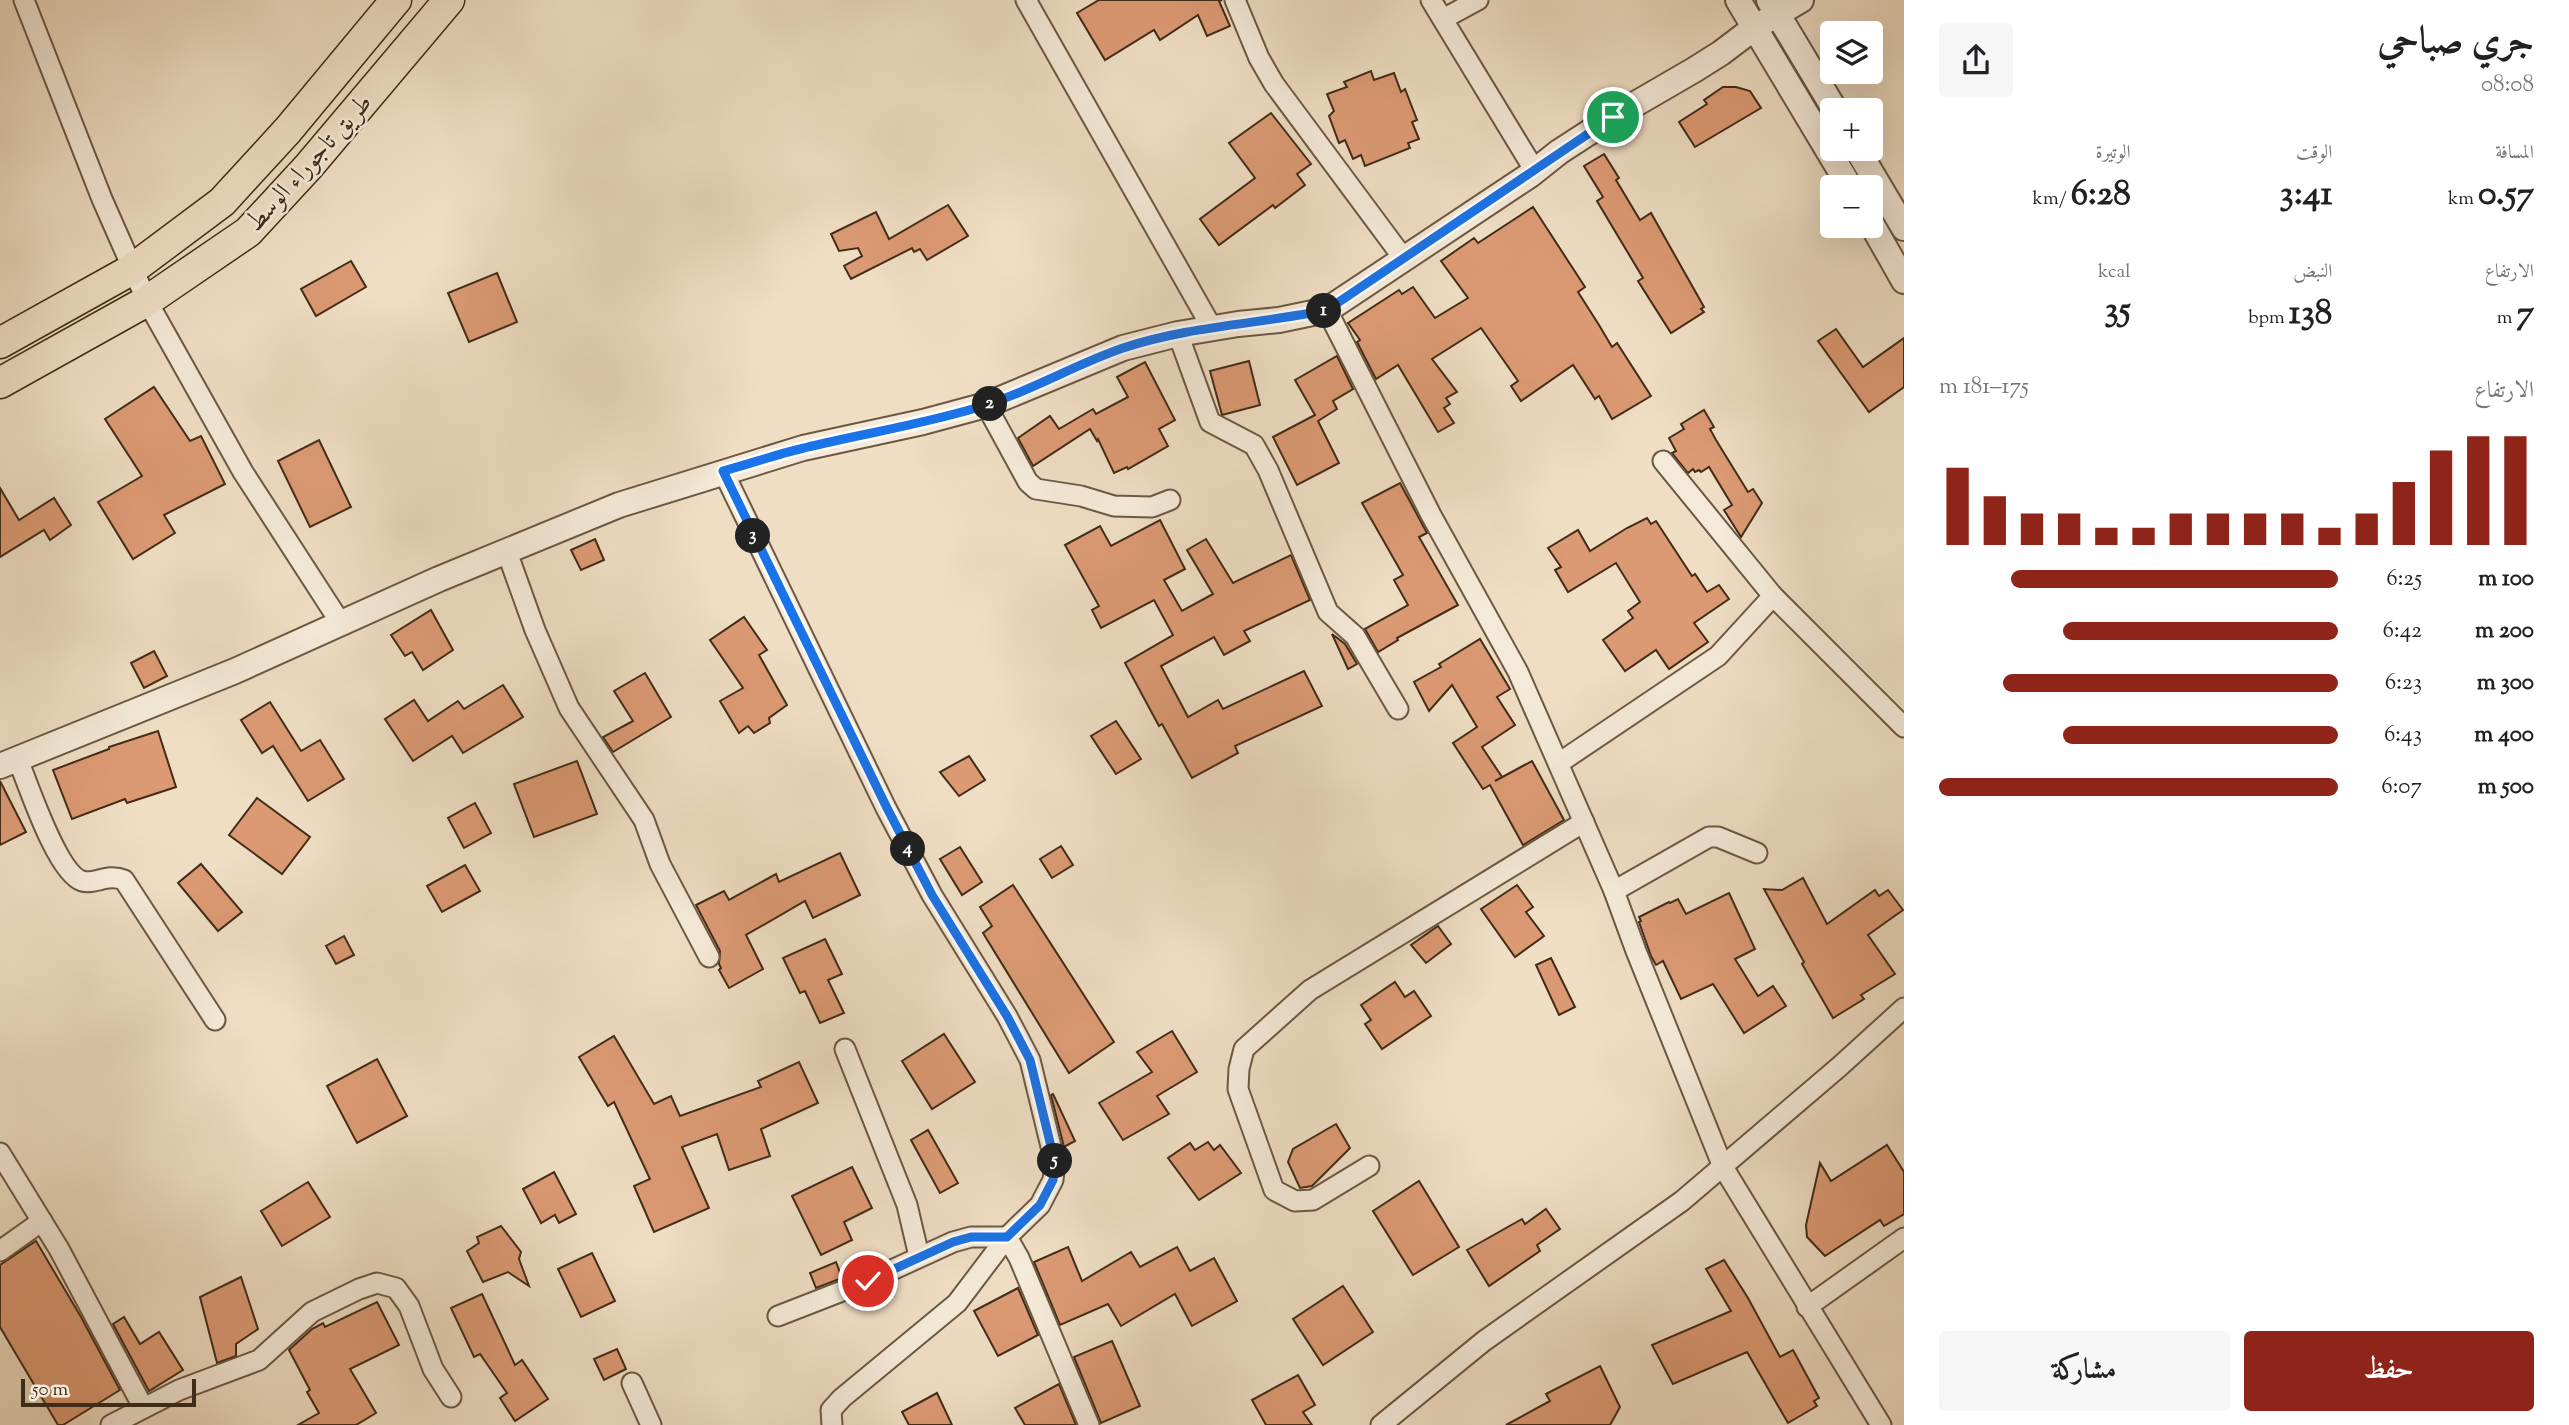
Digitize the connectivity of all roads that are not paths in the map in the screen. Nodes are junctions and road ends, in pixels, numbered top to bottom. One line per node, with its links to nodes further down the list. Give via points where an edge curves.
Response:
1 (24, 0): 20 (street)
2 (396, 0): 20 (main road, via 222,202)
3 (449, 0): 22 (main road, طريق تاجوراء الوسط, via 248,232)
4 (1026, 0): 24 (street)
5 (1235, 0): 19 (street, via 1273,84)
6 (1431, 0): 11 (street)
7 (1478, 0): 11 (street)
8 (1738, 0): 12 (street)
9 (1801, 0): 10 (street)
10 (1773, 7): 12 (street); 13 (street)
11 (1443, 19): 15 (street)
12 (1754, 28): 15 (street); 16 (street)
13 (1828, 98)
14 (1864, 161): 17 (street)
15 (1535, 171): 19 (street)
16 (1843, 175)
17 (1904, 228)
18 (1880, 238): 21 (street)
19 (1404, 259): 23 (street)
20 (131, 270): 22 (street); 26 (main road)
21 (1904, 281)
22 (147, 301): 27 (main road, طريق تاجوراء الوسط); 34 (street, via 243,472)
23 (1327, 310): 24 (street); 38 (street, via 1431,515 1518,672)
24 (1212, 328): 25 (street)
25 (1178, 334): 28 (street, via 1123,348); 35 (street, via 1210,422 1254,445 1328,612 1355,636)
26 (0, 343)
27 (0, 383)
28 (986, 405): 30 (street); 31 (street, via 1036,489 1114,506 1152,507)
29 (1663, 461): 33 (street)
30 (723, 471): 32 (street, via 619,505); 50 (street, via 898,830 1030,1060 1055,1163 1053,1180 1040,1205)
31 (1170, 500)
32 (507, 552): 34 (street); 42 (street, via 569,708 645,820 660,864)
33 (1773, 596): 36 (street); 38 (street, via 1717,656)
34 (340, 622): 37 (street, via 235,671)
35 (1398, 709)
36 (1904, 727)
37 (9, 761): 44 (street, via 61,862 85,883 114,876 124,880)
38 (1559, 763): 39 (street)
39 (1584, 822): 41 (street); 47 (street, via 1310,990 1244,1049 1238,1089 1274,1190 1295,1201 1313,1200)
40 (1758, 853): 41 (street, via 1709,837)
41 (1614, 891): 48 (street)
42 (709, 957)
43 (1904, 1008): 48 (street)
44 (215, 1020)
45 (845, 1049): 53 (street, via 907,1205)
46 (0, 1153): 49 (street)
47 (1369, 1166)
48 (1723, 1167): 54 (street); 63 (street, via 1485,1341)
49 (42, 1221): 52 (street); 58 (street)
50 (1007, 1237): 53 (street, via 971,1237); 61 (street, via 957,1303 842,1398 831,1410); 62 (street)
51 (1904, 1238): 54 (street)
52 (0, 1251)
53 (919, 1256): 55 (street)
54 (1807, 1307): 64 (street)
55 (779, 1316)
56 (632, 1383): 60 (street)
57 (451, 1397): 58 (street, via 433,1369 409,1306 396,1288 377,1283 312,1312 259,1360)
58 (143, 1407): 59 (street)
59 (111, 1425)
60 (651, 1425)
61 (832, 1425)
62 (1089, 1425)
63 (1381, 1425)
64 (1881, 1425)

